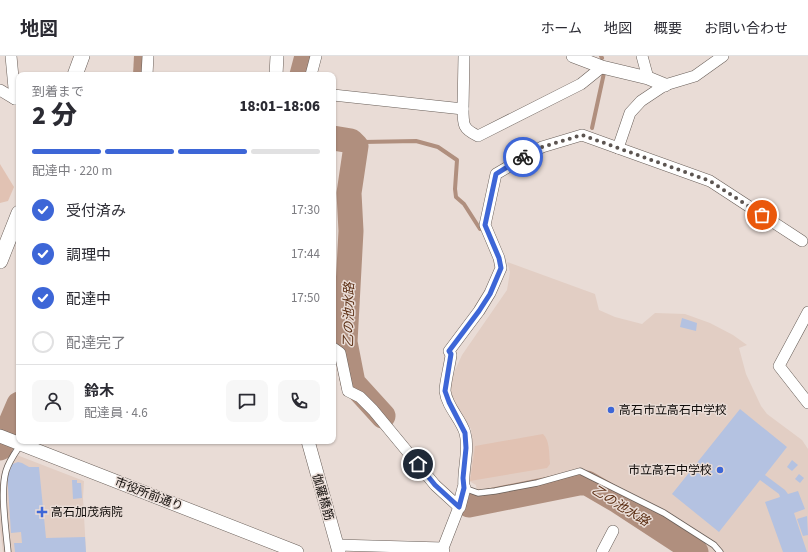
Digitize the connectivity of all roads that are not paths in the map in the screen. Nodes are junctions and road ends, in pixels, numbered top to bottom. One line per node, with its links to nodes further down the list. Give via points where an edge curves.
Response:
1 (11, 56): 18 (street)
2 (82, 56): 11 (main road)
3 (148, 56): 12 (street)
4 (277, 56): 13 (street)
5 (316, 56): 14 (street)
6 (464, 56): 21 (street)
7 (573, 56): 10 (street)
8 (642, 56): 15 (street)
9 (723, 56): 16 (street, via 695,76)
10 (604, 68): 15 (street); 21 (street, via 581,84 478,136 468,132 463,123)
11 (75, 72)
12 (147, 72)
13 (276, 72)
14 (312, 72)
15 (648, 78): 16 (street)
16 (666, 85): 22 (street, via 641,101 630,113)
17 (0, 90): 20 (street)
18 (16, 92)
19 (336, 95): 21 (street)
20 (16, 98)
21 (463, 109)
22 (618, 148): 24 (street, via 710,181); 32 (street, via 582,135 542,147 496,174 485,225 501,268 490,294 449,351 451,354 445,391 465,433)
23 (16, 221): 25 (main road)
24 (802, 241)
25 (0, 261)
26 (808, 312): 28 (street, via 779,366)
27 (336, 350): 33 (street, via 340,353 348,391 360,397 373,410 435,485)
28 (808, 403)
29 (11, 440): 37 (lane, via 4,492)
30 (21, 444): 38 (street, 市役所前通り)
31 (309, 444): 35 (street, 伽羅橋筋)
32 (464, 488): 33 (street); 40 (lane, via 478,493 495,491 580,470 664,513 714,545)
33 (459, 507): 36 (street)
34 (612, 531): 39 (street)
35 (338, 549): 36 (street)
36 (444, 550)
37 (8, 552)
38 (298, 552)
39 (602, 552)
40 (720, 552)

